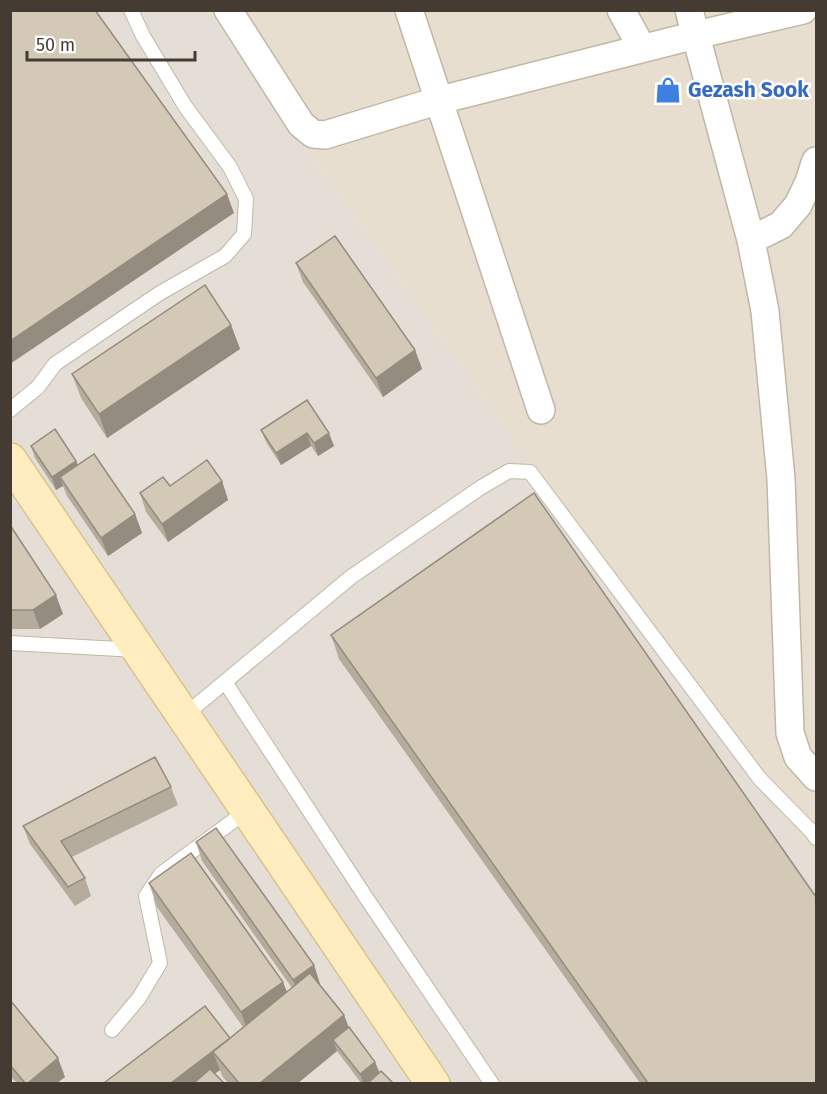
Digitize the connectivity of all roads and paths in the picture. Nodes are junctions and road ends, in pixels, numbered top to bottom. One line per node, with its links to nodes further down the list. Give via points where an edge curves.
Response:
1 (131, 10): 11 (lane, via 185,106 230,167 246,200 244,234 225,256 160,293 55,364 38,387)
2 (228, 10): 8 (street, via 301,124 313,134 325,135)
3 (409, 10): 8 (street)
4 (621, 10): 7 (street)
5 (803, 10): 6 (street)
6 (692, 23): 7 (street); 10 (street)
7 (642, 48): 8 (street)
8 (440, 100): 12 (street)
9 (816, 162): 10 (street, via 798,205 781,225)
10 (751, 240): 18 (street, via 765,311 781,479 790,733 798,757)
11 (10, 410)
12 (541, 410)
13 (10, 460): 15 (main road)
14 (10, 643): 15 (lane)
15 (139, 650): 17 (main road)
16 (225, 682): 17 (lane); 20 (lane, via 351,577 480,488 509,471 530,472 760,779); 23 (lane)
17 (185, 715): 19 (main road)
18 (816, 777)
19 (248, 810): 21 (lane, via 161,874 146,896 160,963 140,998); 22 (main road)
20 (816, 838)
21 (112, 1030)
22 (433, 1083)
23 (492, 1083)

